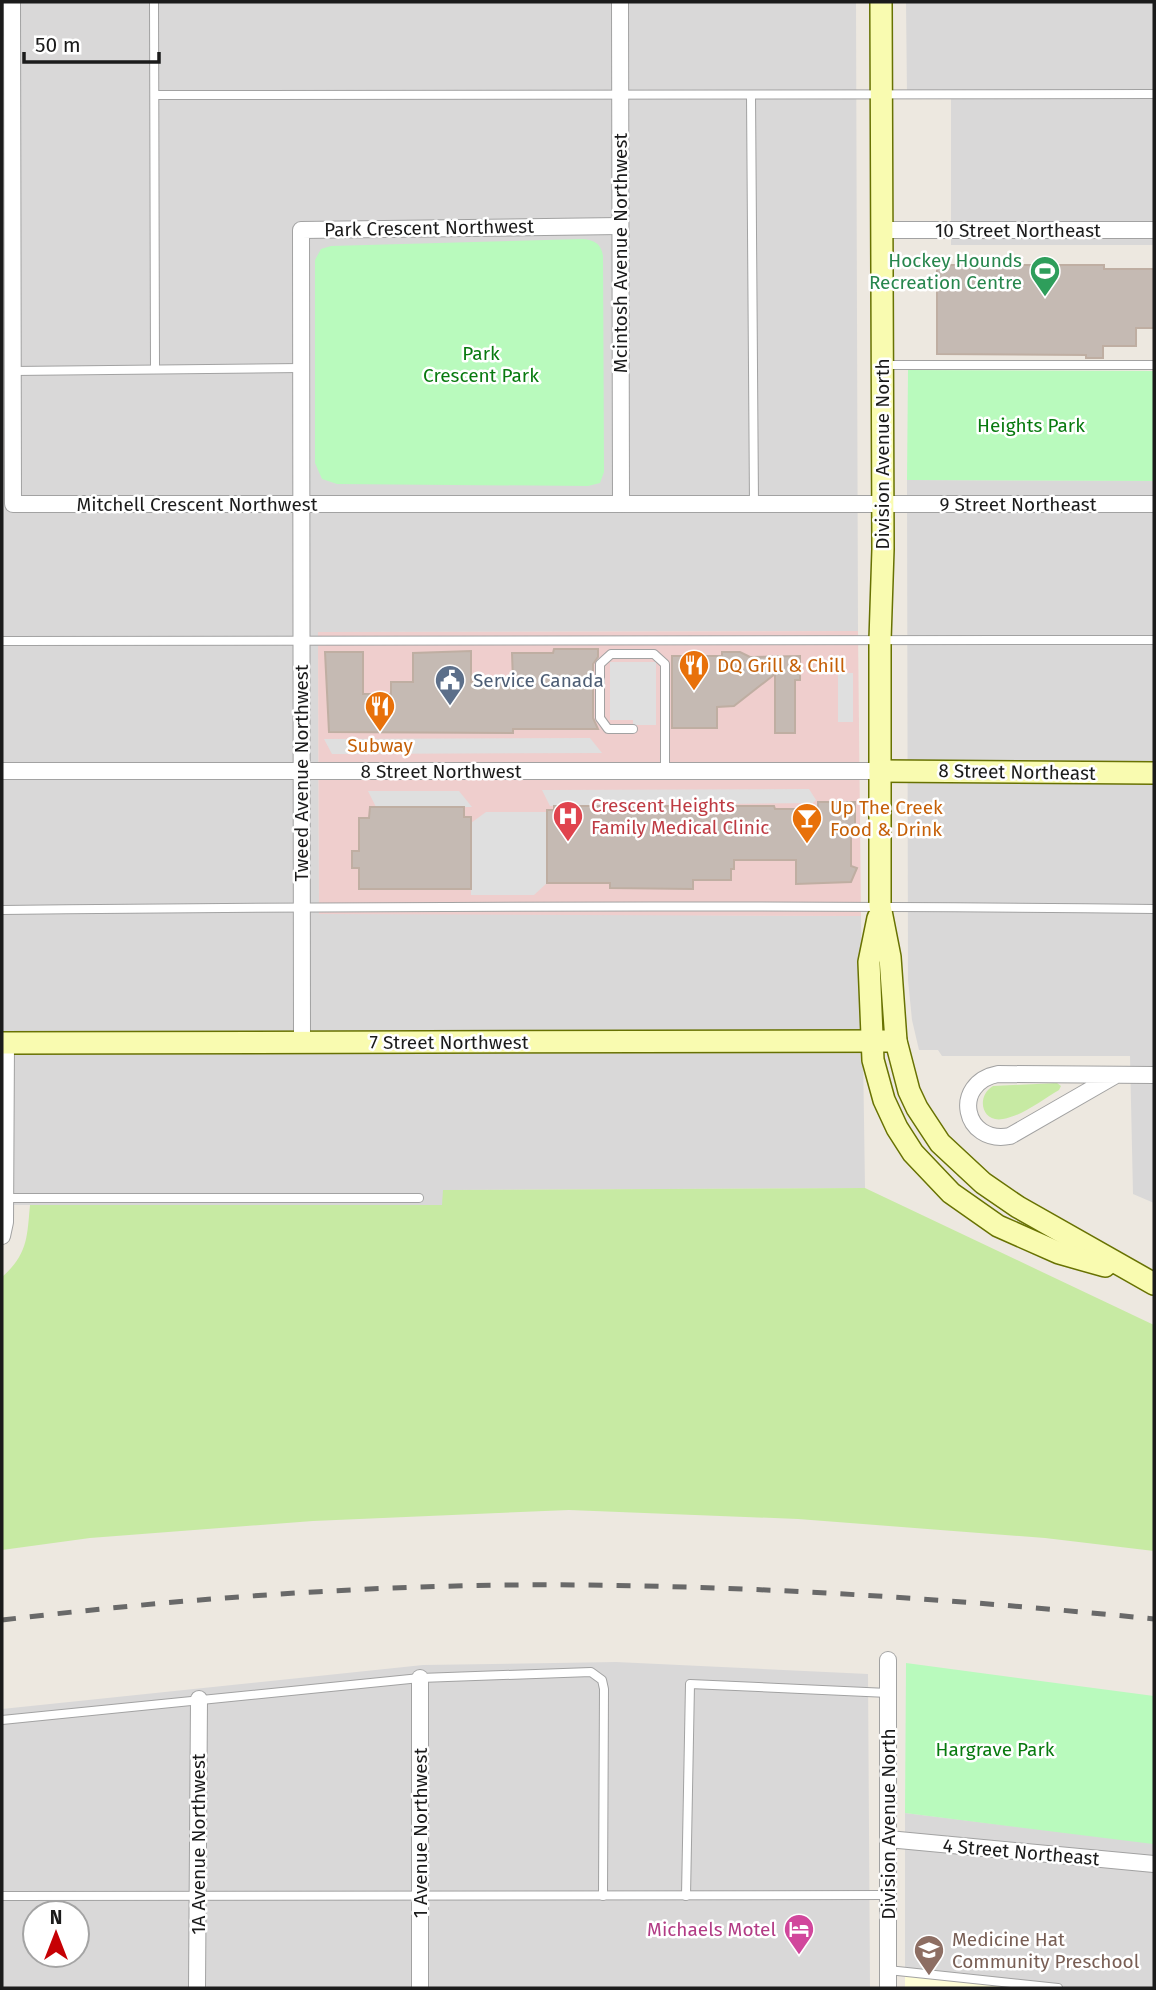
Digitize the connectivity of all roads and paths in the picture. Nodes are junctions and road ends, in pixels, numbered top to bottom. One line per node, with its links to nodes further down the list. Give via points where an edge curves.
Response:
1 (12, 2): 10 (street, Mitchell Crescent Northwest)
2 (153, 2): 6 (lane)
3 (620, 2): 7 (street, Mcintosh Avenue Northwest)
4 (881, 2): 9 (main road, Division Avenue North)
5 (1154, 94): 9 (lane)
6 (155, 95): 7 (lane); 17 (lane)
7 (620, 95): 8 (lane); 11 (street, Mcintosh Avenue Northwest)
8 (751, 95): 9 (lane); 21 (lane)
9 (881, 95): 12 (main road, Division Avenue North)
10 (7, 188): 18 (street, Mitchell Crescent Northwest)
11 (620, 226): 16 (street, Park Crescent Northwest, via 301,230); 20 (street, Mcintosh Avenue Northwest)
12 (881, 230): 13 (street, 10 Street Northeast); 14 (main road, Division Avenue North)
13 (1154, 230)
14 (881, 365): 15 (lane); 22 (main road, Division Avenue North)
15 (1154, 365)
16 (300, 368): 17 (lane); 19 (street, Park Crescent Northwest)
17 (155, 369): 18 (lane)
18 (13, 371): 19 (street, Mitchell Crescent Northwest, via 13,503)
19 (300, 503): 20 (street, Mitchell Crescent Northwest); 27 (street, Tweed Avenue Northwest)
20 (621, 504): 21 (street, Mitchell Crescent Northwest)
21 (754, 504): 22 (street, Mitchell Crescent Northwest)
22 (883, 504): 23 (street, 9 Street Northeast); 24 (main road, Division Avenue North)
23 (1154, 504)
24 (880, 640): 25 (lane); 27 (lane); 32 (main road, Division Avenue North)
25 (1154, 640)
26 (2, 641): 27 (lane)
27 (300, 641): 30 (street, Tweed Avenue Northwest)
28 (633, 729): 31 (lane, via 608,729 600,718 600,664 611,654 654,654 665,664)
29 (2, 771): 30 (street, 8 Street Northwest)
30 (301, 771): 31 (street, 8 Street Northwest); 35 (street, Tweed Avenue Northwest)
31 (665, 771): 32 (street, 8 Street Northwest)
32 (880, 771): 33 (main road, 8 Street Northeast); 34 (main road, Division Avenue North)
33 (1154, 774)
34 (880, 906): 35 (lane); 36 (lane); 38 (main road, Division Avenue North, via 869,962); 39 (main road, Division Avenue North, via 890,957)
35 (302, 907): 37 (lane); 41 (street, Tweed Avenue Northwest)
36 (1154, 909)
37 (2, 910)
38 (871, 1041): 39 (main road, 7 Street Northwest); 41 (main road, 7 Street Northwest); 48 (main road, Division Avenue North, via 877,1080 897,1128 913,1153 951,1193 1026,1240)
39 (896, 1041): 48 (main road, Division Avenue North, via 909,1091 940,1143 983,1183 1018,1207)
40 (4, 1043): 41 (main road, 7 Street Northwest); 44 (street)
41 (302, 1043)
42 (1116, 1075): 42 (street, via 988,1076 969,1098 970,1117 991,1137 1010,1136); 43 (street)
43 (1154, 1075)
44 (4, 1159): 45 (street)
45 (5, 1198): 46 (lane); 47 (street)
46 (419, 1198)
47 (2, 1236)
48 (1146, 1280)
49 (888, 1660): 51 (street, Division Avenue North)
50 (420, 1678): 52 (lane); 59 (street, 1 Avenue Northwest); 60 (lane, via 591,1672 602,1680)
51 (888, 1693): 54 (street, Division Avenue North); 61 (lane, via 690,1684)
52 (199, 1699): 53 (lane); 58 (street, 1A Avenue Northwest)
53 (2, 1720)
54 (888, 1839): 55 (street, 4 Street Northeast); 56 (street, Division Avenue North)
55 (1154, 1864)
56 (888, 1895): 61 (lane); 62 (street, Division Avenue North)
57 (2, 1896): 58 (lane)
58 (198, 1896): 59 (lane); 63 (street, 1A Avenue Northwest)
59 (420, 1896): 60 (lane); 64 (street, 1 Avenue Northwest)
60 (603, 1896): 61 (lane)
61 (686, 1896)
62 (888, 1970): 65 (street, Division Avenue North); 66 (lane)
63 (197, 1988)
64 (419, 1988)
65 (888, 1988)
66 (1058, 1988)

